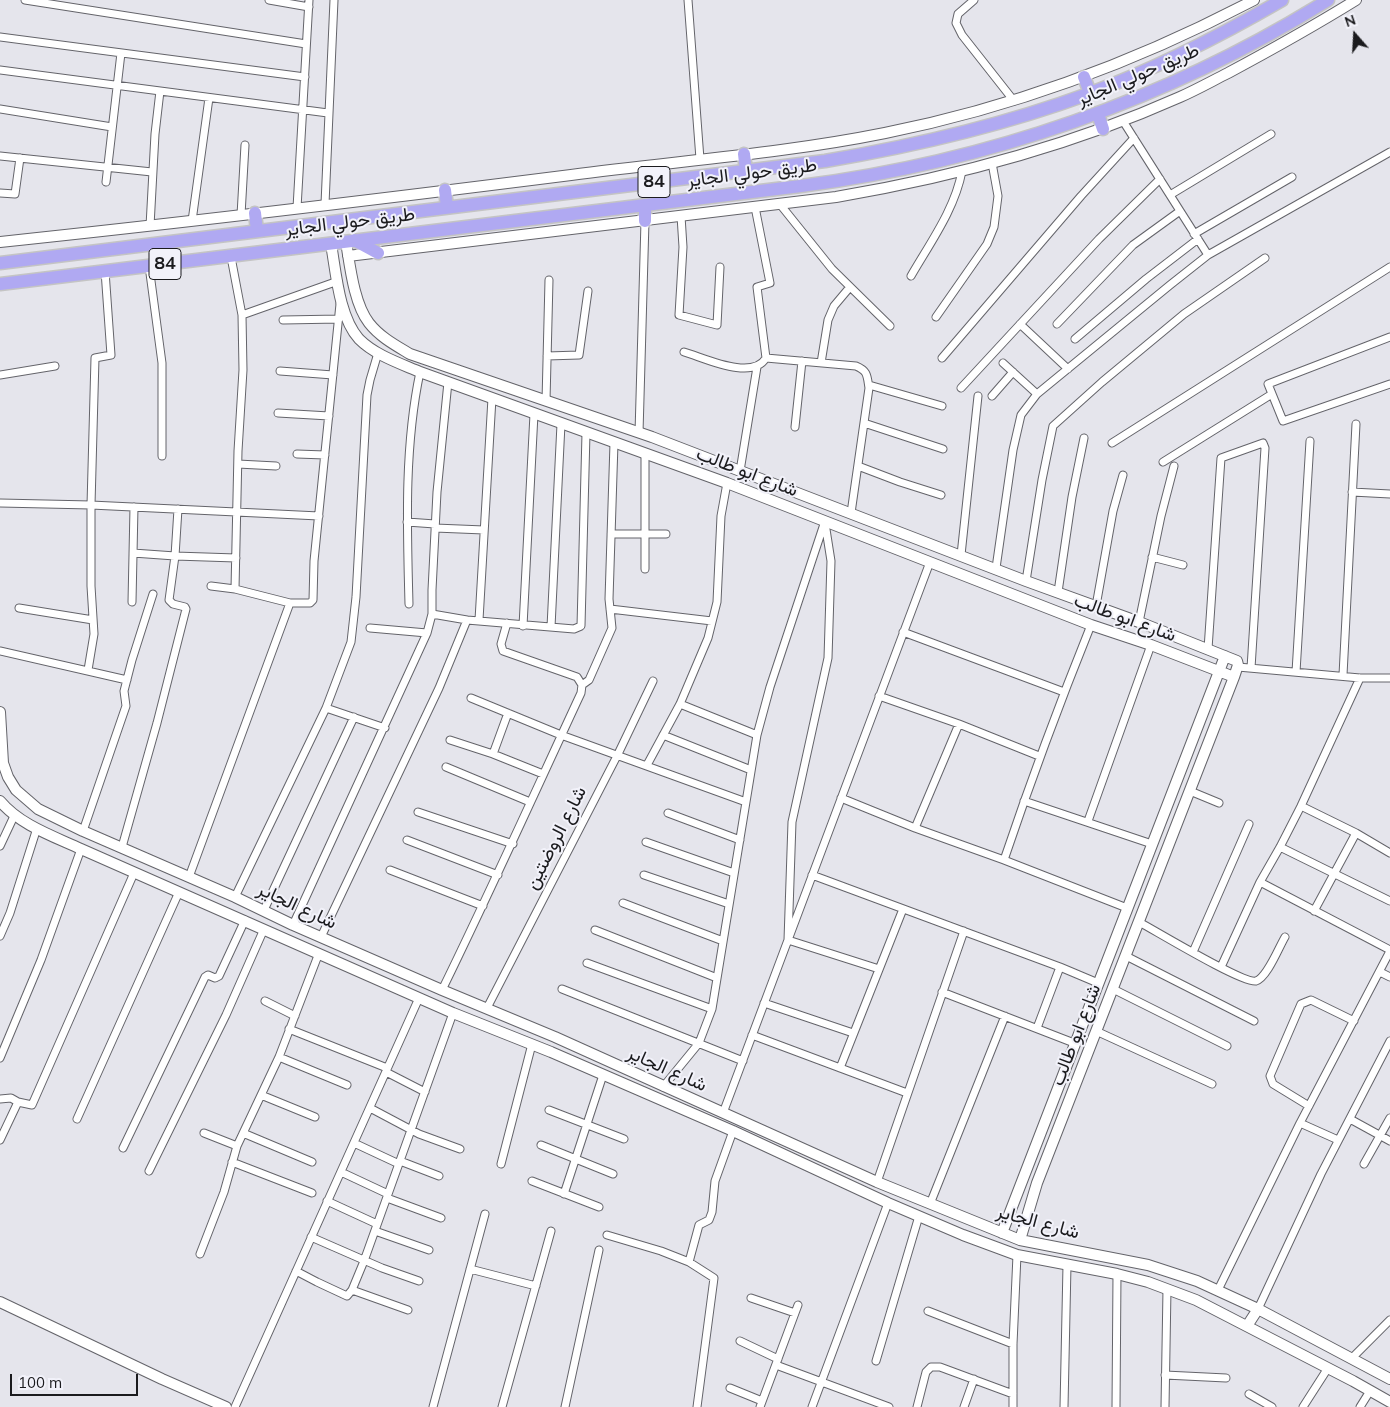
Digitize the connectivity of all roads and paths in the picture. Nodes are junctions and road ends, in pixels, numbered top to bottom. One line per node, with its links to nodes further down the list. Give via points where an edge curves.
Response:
1 (25, 0): 12 (street)
2 (269, 0): 10 (street)
3 (334, 0): 24 (street)
4 (688, 0): 40 (street)
5 (974, 0): 21 (street, via 958,14 956,23)
6 (1254, 0): 16 (street, via 1160,46)
7 (1282, 0): 19 (highway, طريق حولي الجاير / 84, via 1200,44)
8 (1328, 0): 25 (highway, طريق حولي الجاير / 84, via 1253,44)
9 (1356, 0): 26 (street, via 1182,96)
10 (309, 4): 12 (street)
11 (0, 37): 13 (street)
12 (306, 44): 15 (street)
13 (121, 53): 15 (street); 17 (street)
14 (0, 70): 17 (street)
15 (305, 77): 23 (street)
16 (1084, 77): 19 (highway); 21 (street)
17 (117, 86): 18 (street); 28 (street)
18 (160, 91): 20 (street); 45 (street)
19 (1090, 93): 27 (highway, طريق حولي الجاير / 84)
20 (209, 98): 23 (street); 62 (street)
21 (1014, 101): 36 (street, via 883,133)
22 (0, 109): 28 (street)
23 (302, 110): 24 (street); 57 (street)
24 (328, 113): 53 (street)
25 (1098, 114): 29 (highway); 34 (highway, طريق حولي الجاير / 84)
26 (1123, 121): 29 (street); 32 (street)
27 (998, 122): 30 (highway, طريق حولي الجاير / 84); 34 (highway, via 995,135)
28 (112, 127): 42 (street)
29 (1103, 129): 41 (street)
30 (953, 134): 38 (highway, via 962,144); 43 (highway, طريق حولي الجاير / 84, via 851,156)
31 (1271, 134): 51 (street)
32 (1134, 138): 47 (street); 101 (street)
33 (245, 145): 60 (street)
34 (1003, 145): 38 (highway, طريق حولي الجاير / 84)
35 (1390, 152): 72 (street)
36 (744, 154): 40 (street); 43 (highway)
37 (0, 156): 39 (street)
38 (958, 157): 54 (highway, طريق حولي الجاير / 84, via 829,182)
39 (20, 158): 42 (street); 50 (street, via 15,194)
40 (700, 159): 49 (street)
41 (992, 164): 44 (street); 89 (street, via 998,196 994,227)
42 (108, 167): 45 (street); 48 (street)
43 (746, 171): 55 (highway, طريق حولي الجاير / 84)
44 (962, 171): 52 (street, via 894,187); 81 (street, via 950,208)
45 (152, 172): 64 (street)
46 (1292, 177): 66 (street)
47 (1160, 180): 51 (street); 92 (street, via 1099,239)
48 (106, 182)
49 (445, 190): 53 (street); 55 (highway)
50 (0, 193)
51 (1170, 195): 58 (street)
52 (779, 203): 56 (street); 85 (street)
53 (325, 204): 57 (street)
54 (645, 205): 63 (highway); 67 (highway, طريق حولي الجاير / 84)
55 (447, 207): 65 (highway, طريق حولي الجاير / 84)
56 (755, 207): 61 (street); 100 (street, via 770,283 757,287)
57 (297, 208): 59 (street)
58 (1180, 211): 66 (street); 93 (street, via 1133,245)
59 (255, 213): 60 (street); 65 (highway)
60 (242, 214): 62 (street)
61 (681, 216): 63 (street); 77 (street, via 683,247 679,315 717,325)
62 (192, 221): 64 (street)
63 (645, 221): 70 (street); 132 (street)
64 (150, 226): 68 (street)
65 (257, 231): 75 (highway, طريق حولي الجاير / 84)
66 (1196, 237): 72 (street); 96 (street)
67 (350, 241): 69 (highway, طريق حولي الجاير / 84); 70 (highway); 71 (street, شارع ابو طالب)
68 (0, 242)
69 (330, 244): 73 (highway, طريق حولي الجاير / 84); 82 (street, شارع ابو طالب)
70 (378, 252): 71 (street)
71 (348, 256): 80 (street, شارع ابو طالب)
72 (1208, 256): 107 (street)
73 (230, 257): 76 (highway, طريق حولي الجاير / 84); 88 (street)
74 (1265, 258): 178 (street, via 1184,314 1054,426)
75 (0, 262)
76 (149, 266): 79 (highway, طريق حولي الجاير / 84); 141 (street, via 162,363)
77 (720, 267)
78 (1390, 267): 136 (street)
79 (105, 272): 84 (highway, طريق حولي الجاير / 84); 156 (street, via 111,355 95,358)
80 (351, 272): 82 (street, via 344,271); 122 (street, شارع ابو طالب, via 361,310 375,330 392,344 410,354)
81 (911, 276)
82 (337, 278): 87 (street, شارع ابو طالب); 88 (street)
83 (549, 280): 99 (street)
84 (0, 284)
85 (850, 287): 94 (street); 103 (street, via 834,306 828,320)
86 (588, 291): 99 (street, via 579,355)
87 (341, 296): 90 (street); 98 (street, شارع ابو طالب, via 354,332)
88 (242, 315): 143 (street)
89 (936, 317)
90 (339, 319): 91 (street); 112 (street)
91 (283, 320)
92 (1020, 324): 107 (street); 116 (street)
93 (1057, 324)
94 (890, 326)
95 (1390, 337): 118 (street, via 1268,384)
96 (1075, 339)
97 (684, 352): 106 (street, via 738,368)
98 (378, 353): 109 (street, شارع ابو طالب); 222 (street, via 367,395 351,642)
99 (547, 356): 122 (street)
100 (766, 358): 102 (street); 106 (street)
101 (942, 358)
102 (802, 361): 103 (street); 130 (street)
103 (821, 363): 115 (street, via 863,369)
104 (1003, 363): 110 (street)
105 (55, 366): 111 (street)
106 (757, 367): 147 (street)
107 (1068, 369): 117 (street)
108 (280, 371): 112 (street)
109 (420, 372): 113 (street, شارع ابو طالب); 163 (street, via 413,402)
110 (1013, 372): 117 (street); 120 (street)
111 (0, 375)
112 (333, 375): 126 (street)
113 (448, 382): 121 (street, شارع ابو طالب); 164 (street)
114 (1390, 384): 118 (street, via 1283,421)
115 (869, 385): 123 (street); 127 (street)
116 (961, 388)
117 (1037, 394): 176 (street, via 1021,415)
118 (1272, 394): 142 (street)
119 (978, 396): 170 (street)
120 (992, 396)
121 (492, 398): 125 (street, شارع ابو طالب); 165 (street)
122 (546, 401): 132 (street, شارع ابو طالب)
123 (942, 406)
124 (278, 413): 126 (street)
125 (534, 414): 128 (street, شارع ابو طالب); 197 (street)
126 (329, 416): 140 (street)
127 (864, 423): 137 (street); 145 (street)
128 (561, 424): 131 (street, شارع ابو طالب); 198 (street)
129 (1356, 424): 151 (street)
130 (794, 427)
131 (586, 433): 135 (street, شارع ابو طالب); 198 (street, via 581,626 574,629)
132 (639, 433): 147 (street, شارع ابو طالب)
133 (1084, 438): 181 (street, شارع ابو طالب)
134 (1310, 441): 210 (street)
135 (614, 443): 139 (street, شارع ابو طالب); 166 (street)
136 (1112, 443)
137 (943, 449)
138 (297, 454): 140 (street)
139 (645, 454): 149 (street, شارع ابو طالب); 167 (street)
140 (325, 455): 161 (street)
141 (162, 456)
142 (1163, 462)
143 (238, 464): 144 (street); 159 (street)
144 (276, 466)
145 (858, 466): 153 (street); 160 (street)
146 (1174, 466): 172 (street)
147 (740, 471): 150 (street, شارع ابو طالب)
148 (1123, 474): 186 (street)
149 (727, 483): 154 (street, شارع ابو طالب); 193 (street, via 717,602)
150 (783, 487): 154 (street); 160 (street, شارع ابو طالب)
151 (1352, 492): 152 (street); 211 (street)
152 (1390, 494)
153 (941, 495)
154 (778, 502): 162 (street, شارع ابو طالب)
155 (0, 503): 156 (street)
156 (91, 505): 157 (street); 190 (street)
157 (134, 507): 158 (street); 169 (street)
158 (178, 509): 159 (street); 171 (street)
159 (237, 512): 161 (street); 173 (street)
160 (851, 513): 170 (street, شارع ابو طالب)
161 (318, 516): 184 (street, via 313,600 310,603)
162 (825, 521): 174 (street, شارع ابو طالب); 230 (street); 297 (street, via 830,561 828,658 792,822)
163 (406, 522): 164 (street); 185 (street)
164 (435, 526): 165 (street); 189 (street)
165 (484, 530): 192 (street)
166 (612, 534): 167 (street); 188 (street)
167 (645, 534): 168 (street); 177 (street)
168 (666, 534)
169 (133, 553): 171 (street); 183 (street)
170 (960, 555): 176 (street, شارع ابو طالب)
171 (175, 556): 173 (street); 265 (street, via 169,600 186,610)
172 (1152, 557): 175 (street); 194 (street)
173 (236, 558): 180 (street)
174 (930, 562): 196 (street, شارع ابو طالب); 200 (street)
175 (1183, 565)
176 (996, 568): 178 (street, شارع ابو طالب)
177 (645, 569)
178 (1026, 580): 181 (street, شارع ابو طالب)
179 (211, 586): 180 (street)
180 (235, 589): 184 (street)
181 (1058, 592): 186 (street, شارع ابو طالب)
182 (153, 594): 215 (street)
183 (132, 602)
184 (290, 603): 276 (street)
185 (409, 604)
186 (1096, 606): 194 (street, شارع ابو طالب)
187 (19, 608): 190 (street)
188 (610, 608): 193 (street); 217 (street, via 612,628 589,680)
189 (432, 614): 191 (street); 201 (street)
190 (93, 620): 208 (street)
191 (466, 620): 192 (street); 295 (street, via 439,688)
192 (480, 620): 195 (street)
193 (712, 621): 221 (street)
194 (1139, 622): 203 (street, شارع ابو طالب)
195 (507, 623): 197 (street); 217 (street, via 500,644 503,651 577,678)
196 (1092, 625): 202 (street, شارع ابو طالب); 218 (street)
197 (523, 626): 198 (street)
198 (552, 626)
199 (370, 628): 201 (street)
200 (904, 632): 218 (street); 219 (street)
201 (427, 633): 227 (street)
202 (1151, 645): 209 (street, شارع ابو طالب); 252 (street)
203 (1208, 649): 205 (street, شارع ابو طالب); 207 (street, via 1221,458 1263,443)
204 (0, 651): 208 (street)
205 (1225, 656): 206 (street, شارع ابو طالب, via 1237,661); 209 (street, شارع ابو طالب)
206 (1238, 667): 207 (street); 212 (street, شارع ابو طالب)
207 (1251, 668): 210 (street)
208 (88, 670): 215 (street)
209 (1219, 671): 212 (street); 232 (street, شارع ابو طالب)
210 (1296, 672): 211 (street)
211 (1343, 675): 213 (street)
212 (1234, 678): 236 (street, شارع ابو طالب)
213 (1360, 678): 214 (street); 248 (street)
214 (1390, 678)
215 (127, 680): 256 (street, via 124,691 126,706)
216 (653, 681): 234 (street, شارع الروضتين)
217 (582, 685): 228 (street)
218 (1064, 692): 235 (street)
219 (879, 696): 226 (street); 242 (street)
220 (471, 698): 224 (street)
221 (680, 704): 229 (street); 230 (street)
222 (326, 708): 225 (street); 279 (street)
223 (0, 712): 256 (street, شارع الجاير, via 3,763 16,790 38,809)
224 (508, 713): 228 (street); 233 (street)
225 (354, 717): 227 (street); 286 (street)
226 (959, 724): 235 (street); 255 (street)
227 (385, 728): 290 (street)
228 (562, 734): 234 (street); 240 (street)
229 (663, 735): 237 (street); 239 (street)
230 (757, 735): 239 (street)
231 (450, 740): 233 (street)
232 (1188, 752): 236 (street); 285 (street, شارع ابو طالب)
233 (493, 754): 240 (street)
234 (618, 754): 237 (street); 318 (street, شارع الروضتين)
235 (1040, 756): 244 (street)
236 (1203, 757): 241 (street, شارع ابو طالب)
237 (646, 765): 246 (street)
238 (446, 767): 245 (street)
239 (751, 770): 246 (street)
240 (543, 774): 245 (street)
241 (1190, 790): 247 (street); 289 (street, شارع ابو طالب)
242 (841, 798): 255 (street); 274 (street)
243 (0, 801): 251 (street, شارع الجاير)
244 (1024, 801): 252 (street); 268 (street)
245 (530, 802): 262 (street)
246 (746, 802): 259 (street)
247 (1219, 803)
248 (1301, 806): 257 (street); 264 (street)
249 (418, 812): 262 (street)
250 (668, 813): 259 (street)
251 (14, 814): 254 (street, شارع الجاير); 263 (street)
252 (1088, 821): 261 (street)
253 (1249, 824): 300 (street)
254 (37, 828): 266 (street, شارع الجاير); 294 (street)
255 (915, 828): 268 (street)
256 (83, 831): 265 (street, شارع الجاير)
257 (1356, 833): 267 (street); 272 (street)
258 (407, 840): 273 (street)
259 (740, 840): 271 (street)
260 (646, 842): 271 (street)
261 (1149, 843)
262 (513, 844): 273 (street)
263 (0, 846)
264 (1280, 847): 272 (street); 277 (street)
265 (122, 848): 276 (street, شارع الجاير)
266 (81, 849): 270 (street, شارع الجاير); 338 (street, via 41,960)
267 (1390, 853)
268 (1004, 860): 285 (street)
269 (390, 870): 283 (street)
270 (134, 873): 278 (street, شارع الجاير); 350 (street, via 32,1105)
271 (734, 873): 282 (street)
272 (1335, 874): 280 (street); 287 (street)
273 (498, 875): 283 (street)
274 (812, 875): 284 (street); 297 (street)
275 (644, 876): 282 (street)
276 (189, 877): 279 (street, شارع الجاير)
277 (1260, 882): 287 (street); 305 (street)
278 (179, 892): 288 (street, شارع الجاير); 357 (street)
279 (235, 897): 286 (street, شارع الجاير)
280 (1390, 901)
281 (623, 903): 298 (street)
282 (729, 904): 298 (street)
283 (483, 906): 313 (street)
284 (903, 908): 293 (street); 306 (street)
285 (1127, 908): 310 (street, شارع ابو طالب)
286 (264, 910): 290 (street, شارع الجاير)
287 (1314, 911): 299 (street)
288 (245, 920): 291 (street, شارع الجاير); 373 (street, via 219,976 205,976)
289 (1139, 922): 300 (street); 302 (street, شارع ابو طالب)
290 (294, 925): 295 (street, شارع الجاير)
291 (264, 929): 301 (street, شارع الجاير); 381 (street, via 226,1015)
292 (595, 930): 309 (street)
293 (964, 931): 304 (street); 314 (street)
294 (0, 936)
295 (322, 937): 313 (street, شارع الجاير)
296 (1285, 937): 305 (street, via 1263,977 1256,981 1249,981)
297 (788, 940): 306 (street); 317 (street)
298 (723, 941): 309 (street)
299 (1390, 951): 307 (street)
300 (1193, 952): 305 (street)
301 (319, 953): 315 (street, شارع الجاير); 321 (street)
302 (1126, 956): 312 (street, شارع ابو طالب); 323 (street)
303 (588, 964): 319 (street)
304 (1060, 967): 310 (street); 325 (street)
305 (1221, 967)
306 (879, 969): 328 (street)
307 (1380, 972): 308 (street); 324 (street)
308 (1390, 977)
309 (717, 978): 319 (street)
310 (1098, 983): 333 (street, شارع ابو طالب)
311 (562, 989): 332 (street)
312 (1113, 989): 327 (street, شارع ابو طالب); 335 (street)
313 (442, 990): 318 (street, شارع الجاير)
314 (942, 992): 322 (street); 347 (street)
315 (419, 998): 320 (street, شارع الجاير); 341 (street)
316 (265, 1001): 321 (street)
317 (764, 1003): 328 (street); 329 (street)
318 (487, 1008): 330 (street, شارع الجاير)
319 (712, 1009): 332 (street)
320 (453, 1013): 334 (street, شارع الجاير); 346 (street)
321 (295, 1016): 326 (street)
322 (1005, 1016): 325 (street); 394 (street)
323 (1254, 1021)
324 (1354, 1021): 351 (street); 351 (street, via 1312,1000 1301,1004 1270,1076 1273,1084)
325 (1037, 1028): 333 (street)
326 (289, 1029): 337 (street); 341 (street)
327 (1096, 1031): 344 (street); 388 (street, شارع ابو طالب)
328 (853, 1033): 340 (street)
329 (752, 1035): 339 (street); 340 (street)
330 (555, 1037): 336 (street); 345 (street, شارع الجاير)
331 (1390, 1040): 358 (street)
332 (699, 1043): 339 (street); 345 (street)
333 (1074, 1043): 385 (street, شارع ابو طالب)
334 (532, 1044): 336 (street, شارع الجاير); 379 (street)
335 (1227, 1046)
336 (550, 1052): 342 (street, شارع الجاير)
337 (279, 1057): 343 (street); 348 (street)
338 (0, 1058)
339 (743, 1061): 354 (street)
340 (840, 1068): 347 (street)
341 (387, 1070): 346 (street); 352 (street)
342 (603, 1075): 360 (street); 362 (street, شارع الجاير)
343 (347, 1084)
344 (1212, 1084)
345 (663, 1087): 354 (street, شارع الجاير)
346 (425, 1092): 361 (street)
347 (907, 1093): 387 (street)
348 (261, 1095): 355 (street); 364 (street)
349 (0, 1099): 350 (street, via 11,1098)
350 (18, 1102): 367 (street)
351 (1309, 1106): 359 (street)
352 (370, 1108): 361 (street); 370 (street)
353 (549, 1110): 360 (street)
354 (723, 1113): 387 (street, شارع الجاير)
355 (315, 1117)
356 (1390, 1118): 365 (street)
357 (77, 1119)
358 (1350, 1119): 365 (street); 368 (street)
359 (1300, 1123): 368 (street); 419 (street)
360 (587, 1124): 366 (street); 375 (street)
361 (411, 1129): 374 (street); 378 (street)
362 (733, 1131): 393 (street, شارع الجاير); 410 (street, via 715,1181 712,1212 709,1220 699,1225)
363 (204, 1133): 372 (street)
364 (243, 1133): 372 (street); 377 (street)
365 (1380, 1135): 369 (street); 380 (street)
366 (624, 1139)
367 (0, 1140)
368 (1338, 1140): 423 (street)
369 (1390, 1141)
370 (354, 1143): 378 (street); 382 (street)
371 (540, 1145): 375 (street)
372 (237, 1146): 376 (street)
373 (122, 1148)
374 (460, 1149)
375 (575, 1159): 383 (street); 390 (street)
376 (232, 1162): 389 (street); 407 (street)
377 (312, 1162)
378 (399, 1163): 384 (street); 391 (street)
379 (501, 1164)
380 (1364, 1164)
381 (149, 1171)
382 (341, 1172): 391 (street); 392 (street)
383 (613, 1174)
384 (439, 1176)
385 (1021, 1179): 388 (street); 401 (street, شارع ابو طالب)
386 (532, 1181): 390 (street)
387 (877, 1182): 394 (street, شارع الجاير)
388 (1037, 1183): 404 (street, شارع ابو طالب)
389 (312, 1193)
390 (564, 1194): 395 (street)
391 (387, 1196): 398 (street); 399 (street)
392 (328, 1201): 399 (street); 403 (street)
393 (888, 1203): 397 (street, شارع الجاير); 439 (street)
394 (930, 1204): 401 (street, شارع الجاير)
395 (598, 1207)
396 (485, 1214): 412 (street)
397 (919, 1216): 408 (street, شارع الجاير); 432 (street)
398 (441, 1218)
399 (376, 1227): 405 (street); 409 (street)
400 (551, 1231): 416 (street)
401 (1002, 1233): 404 (street, شارع الجاير)
402 (607, 1235): 410 (street)
403 (311, 1237): 409 (street); 413 (street)
404 (1020, 1240): 419 (street, شارع الجاير, via 1148,1265)
405 (428, 1250)
406 (598, 1250): 451 (street)
407 (200, 1254)
408 (1017, 1255): 411 (street, شارع الجاير); 430 (street)
409 (364, 1261): 415 (street); 418 (street)
410 (689, 1262): 452 (street, via 714,1278)
411 (1067, 1265): 414 (street, شارع الجاير); 458 (street)
412 (470, 1269): 416 (street); 449 (street)
413 (296, 1271): 418 (street, via 347,1296); 448 (street)
414 (1118, 1274): 417 (street, شارع الجاير); 459 (street)
415 (419, 1281)
416 (536, 1286): 450 (street)
417 (1167, 1289): 428 (street, شارع الجاير); 435 (street)
418 (352, 1290): 424 (street)
419 (1218, 1290): 423 (street, شارع الجاير)
420 (751, 1298): 426 (street)
421 (0, 1302): 447 (street)
422 (798, 1305): 426 (street)
423 (1258, 1308): 428 (street); 431 (street, شارع الجاير)
424 (408, 1310)
425 (928, 1311): 430 (street)
426 (795, 1313): 433 (street)
427 (1390, 1320): 431 (street)
428 (1247, 1326): 434 (street, شارع الجاير)
429 (740, 1341): 433 (street)
430 (1013, 1344): 442 (street)
431 (1352, 1358): 438 (street, شارع الجاير)
432 (876, 1361)
433 (777, 1362): 439 (street); 446 (street)
434 (1328, 1368): 441 (street, شارع الجاير); 462 (street)
435 (1165, 1375): 436 (street); 460 (street)
436 (1226, 1378)
437 (974, 1379): 442 (street); 455 (street, via 931,1367 926,1372); 456 (street)
438 (1390, 1379)
439 (821, 1382): 445 (street); 453 (street)
440 (730, 1388): 446 (street)
441 (1370, 1391): 444 (street, شارع الجاير); 463 (street)
442 (1013, 1394): 457 (street)
443 (1249, 1394): 461 (street)
444 (1390, 1402)
445 (868, 1403): 454 (street)
446 (761, 1404)
447 (226, 1407)
448 (235, 1407)
449 (433, 1407)
450 (502, 1407)
451 (565, 1407)
452 (697, 1407)
453 (812, 1407)
454 (889, 1407)
455 (917, 1407)
456 (964, 1407)
457 (1013, 1407)
458 (1064, 1407)
459 (1116, 1407)
460 (1165, 1407)
461 (1272, 1407)
462 (1303, 1407)
463 (1360, 1407)

